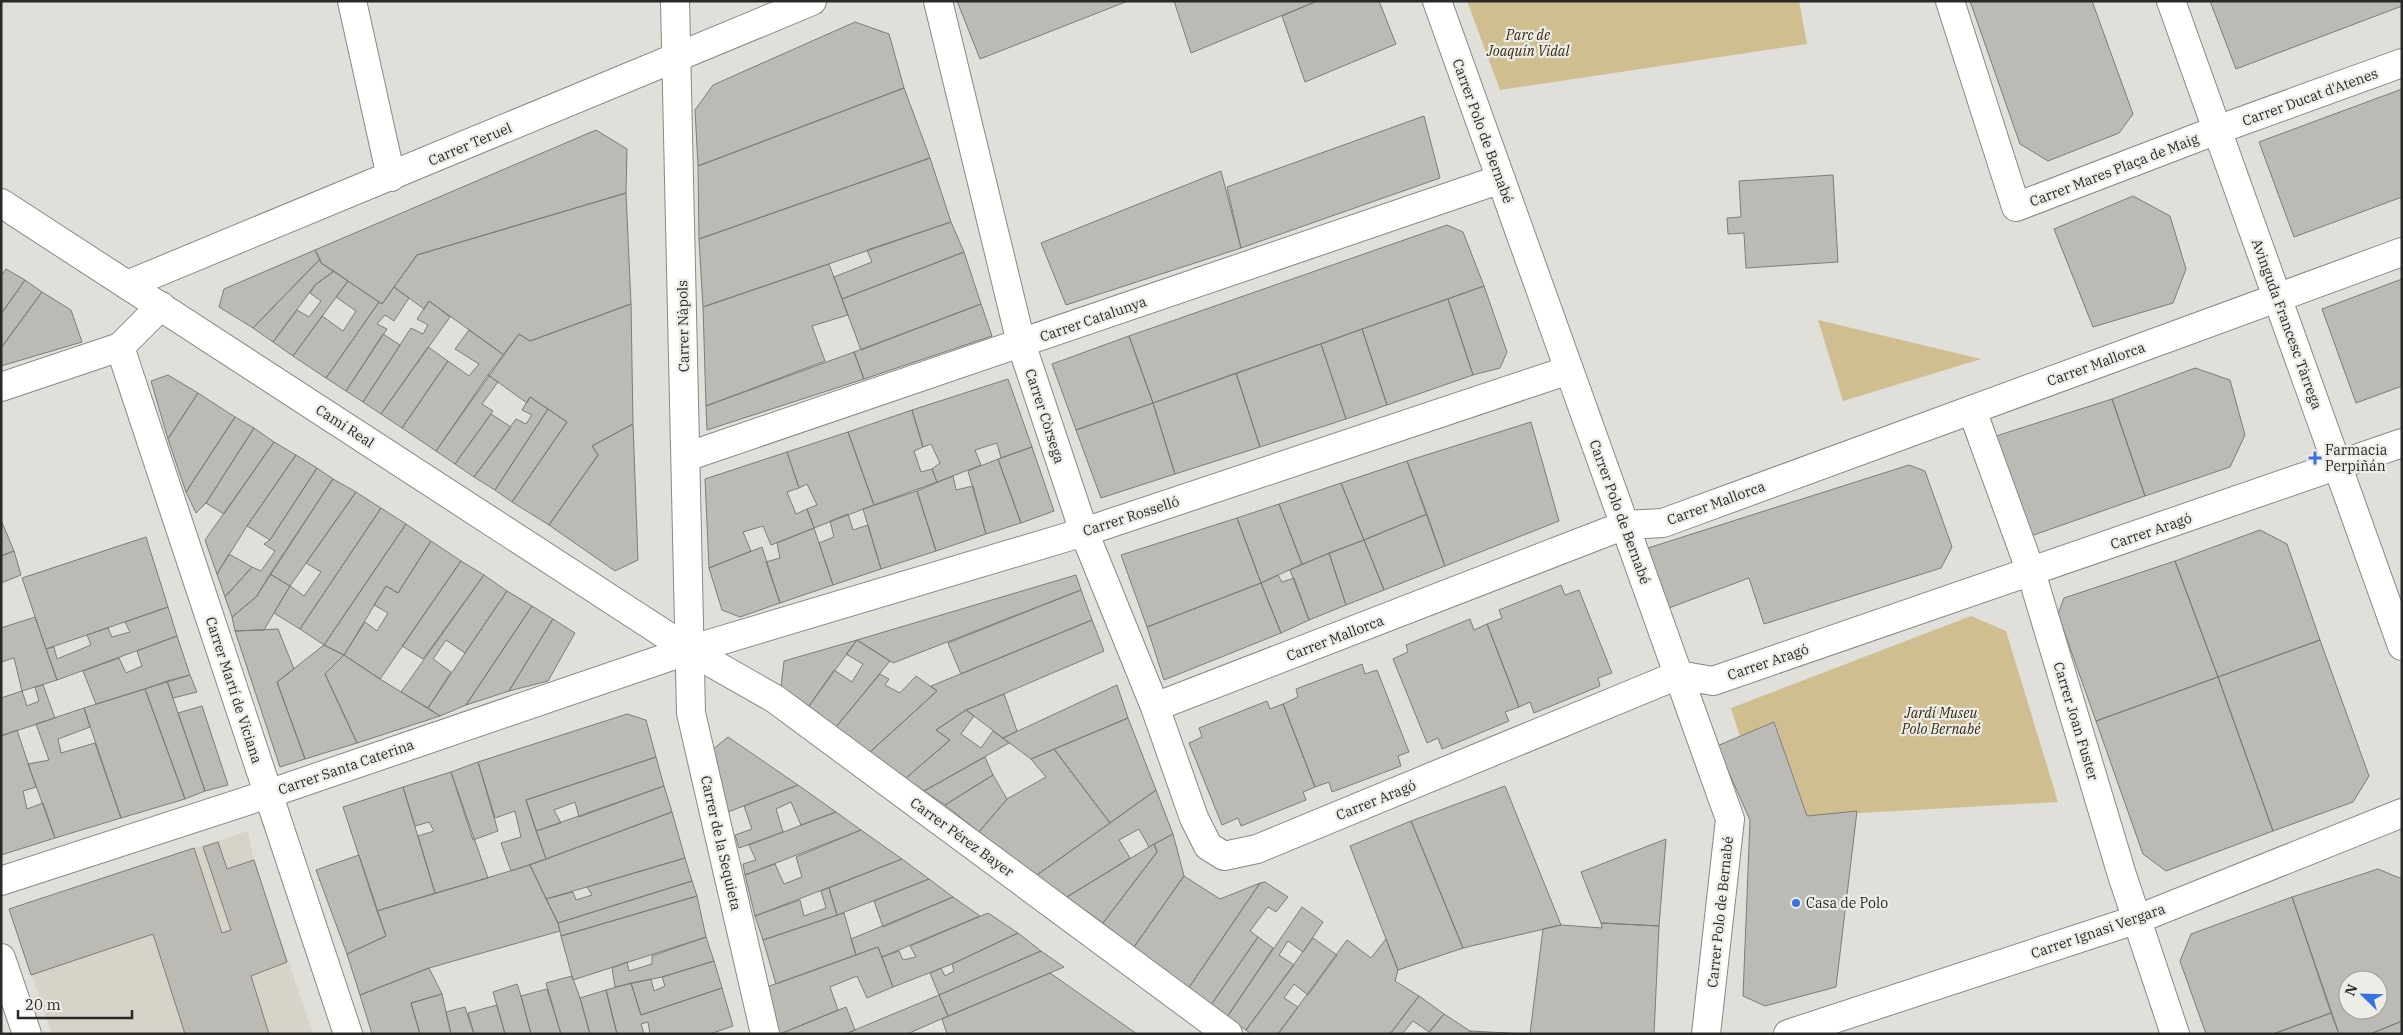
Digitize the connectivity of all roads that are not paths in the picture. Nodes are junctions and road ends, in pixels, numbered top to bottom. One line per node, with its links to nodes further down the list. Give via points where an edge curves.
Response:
1 (352, 1): 11 (street)
2 (675, 1): 8 (street, Carrer Nàpols)
3 (812, 1): 8 (street, Carrer Teruel)
4 (938, 1): 18 (street, Carrer Còrsega)
5 (1437, 1): 12 (street, Carrer Polo de Bernabé)
6 (1950, 1): 10 (street, Carrer Mares Plaça de Maig, via 2016,207)
7 (2171, 1): 10 (street, Avinguda Francesc Tàrrega)
8 (677, 57): 11 (street, Carrer Teruel); 24 (street, Carrer Nàpols)
9 (2402, 63): 10 (street, Carrer Ducat d'Atenes)
10 (2217, 130): 16 (street, Avinguda Francesc Tàrrega)
11 (391, 177): 15 (street, Carrer Teruel)
12 (1501, 179): 18 (street, Carrer Catalunya); 20 (street, Carrer Polo de Bernabé)
13 (1, 203): 15 (street, Camí Real)
14 (2402, 252): 16 (street, Carrer Mallorca)
15 (127, 285): 17 (street, Camí Real)
16 (2278, 298): 22 (street, Carrer Mallorca); 25 (street, Avinguda Francesc Tàrrega)
17 (161, 306): 19 (street); 30 (street, Camí Real)
18 (1021, 343): 24 (street, Carrer Catalunya); 27 (street, Carrer Còrsega)
19 (120, 347): 21 (street); 33 (street, Carrer Martí de Viciana)
20 (1569, 370): 26 (street, Carrer Polo de Bernabé); 27 (street, Carrer Rosselló)
21 (1, 387)
22 (1972, 410): 26 (street, Carrer Mallorca, via 1663,523); 28 (street, Carrer Joan Fuster)
23 (2402, 443): 25 (street, Carrer Aragó)
24 (686, 457): 30 (street, Carrer Nàpols)
25 (2338, 466): 28 (street, Carrer Aragó); 29 (street, Avinguda Francesc Tàrrega)
26 (1625, 525): 31 (street, Carrer Polo de Bernabé); 32 (street, Carrer Mallorca)
27 (1084, 532): 30 (street, Carrer Rosselló); 32 (street, Carrer Còrsega)
28 (2031, 572): 31 (street, Carrer Aragó, via 1713,681); 37 (street, Carrer Joan Fuster)
29 (2401, 640)
30 (689, 650): 33 (street, Carrer Santa Caterina); 41 (street, Carrer de la Sequieta, via 691,713); 42 (street, Carrer Pérez Bayer, via 775,699)
31 (1678, 675): 35 (street, Carrer Aragó, via 1257,849 1224,856 1208,846); 43 (street, Carrer Polo de Bernabé, via 1730,819)
32 (1155, 708): 35 (street, Carrer Còrsega)
33 (268, 794): 36 (street, Carrer Santa Caterina); 40 (street, Carrer Martí de Viciana)
34 (2402, 813): 37 (street, Carrer Ignasi Vergara)
35 (1194, 818)
36 (1, 881)
37 (2138, 919): 44 (street, Carrer Ignasi Vergara); 45 (street, Carrer Joan Fuster)
38 (1, 958): 39 (street)
39 (27, 1034)
40 (348, 1034)
41 (765, 1034)
42 (1228, 1034)
43 (1706, 1034)
44 (1788, 1034)
45 (2175, 1034)

